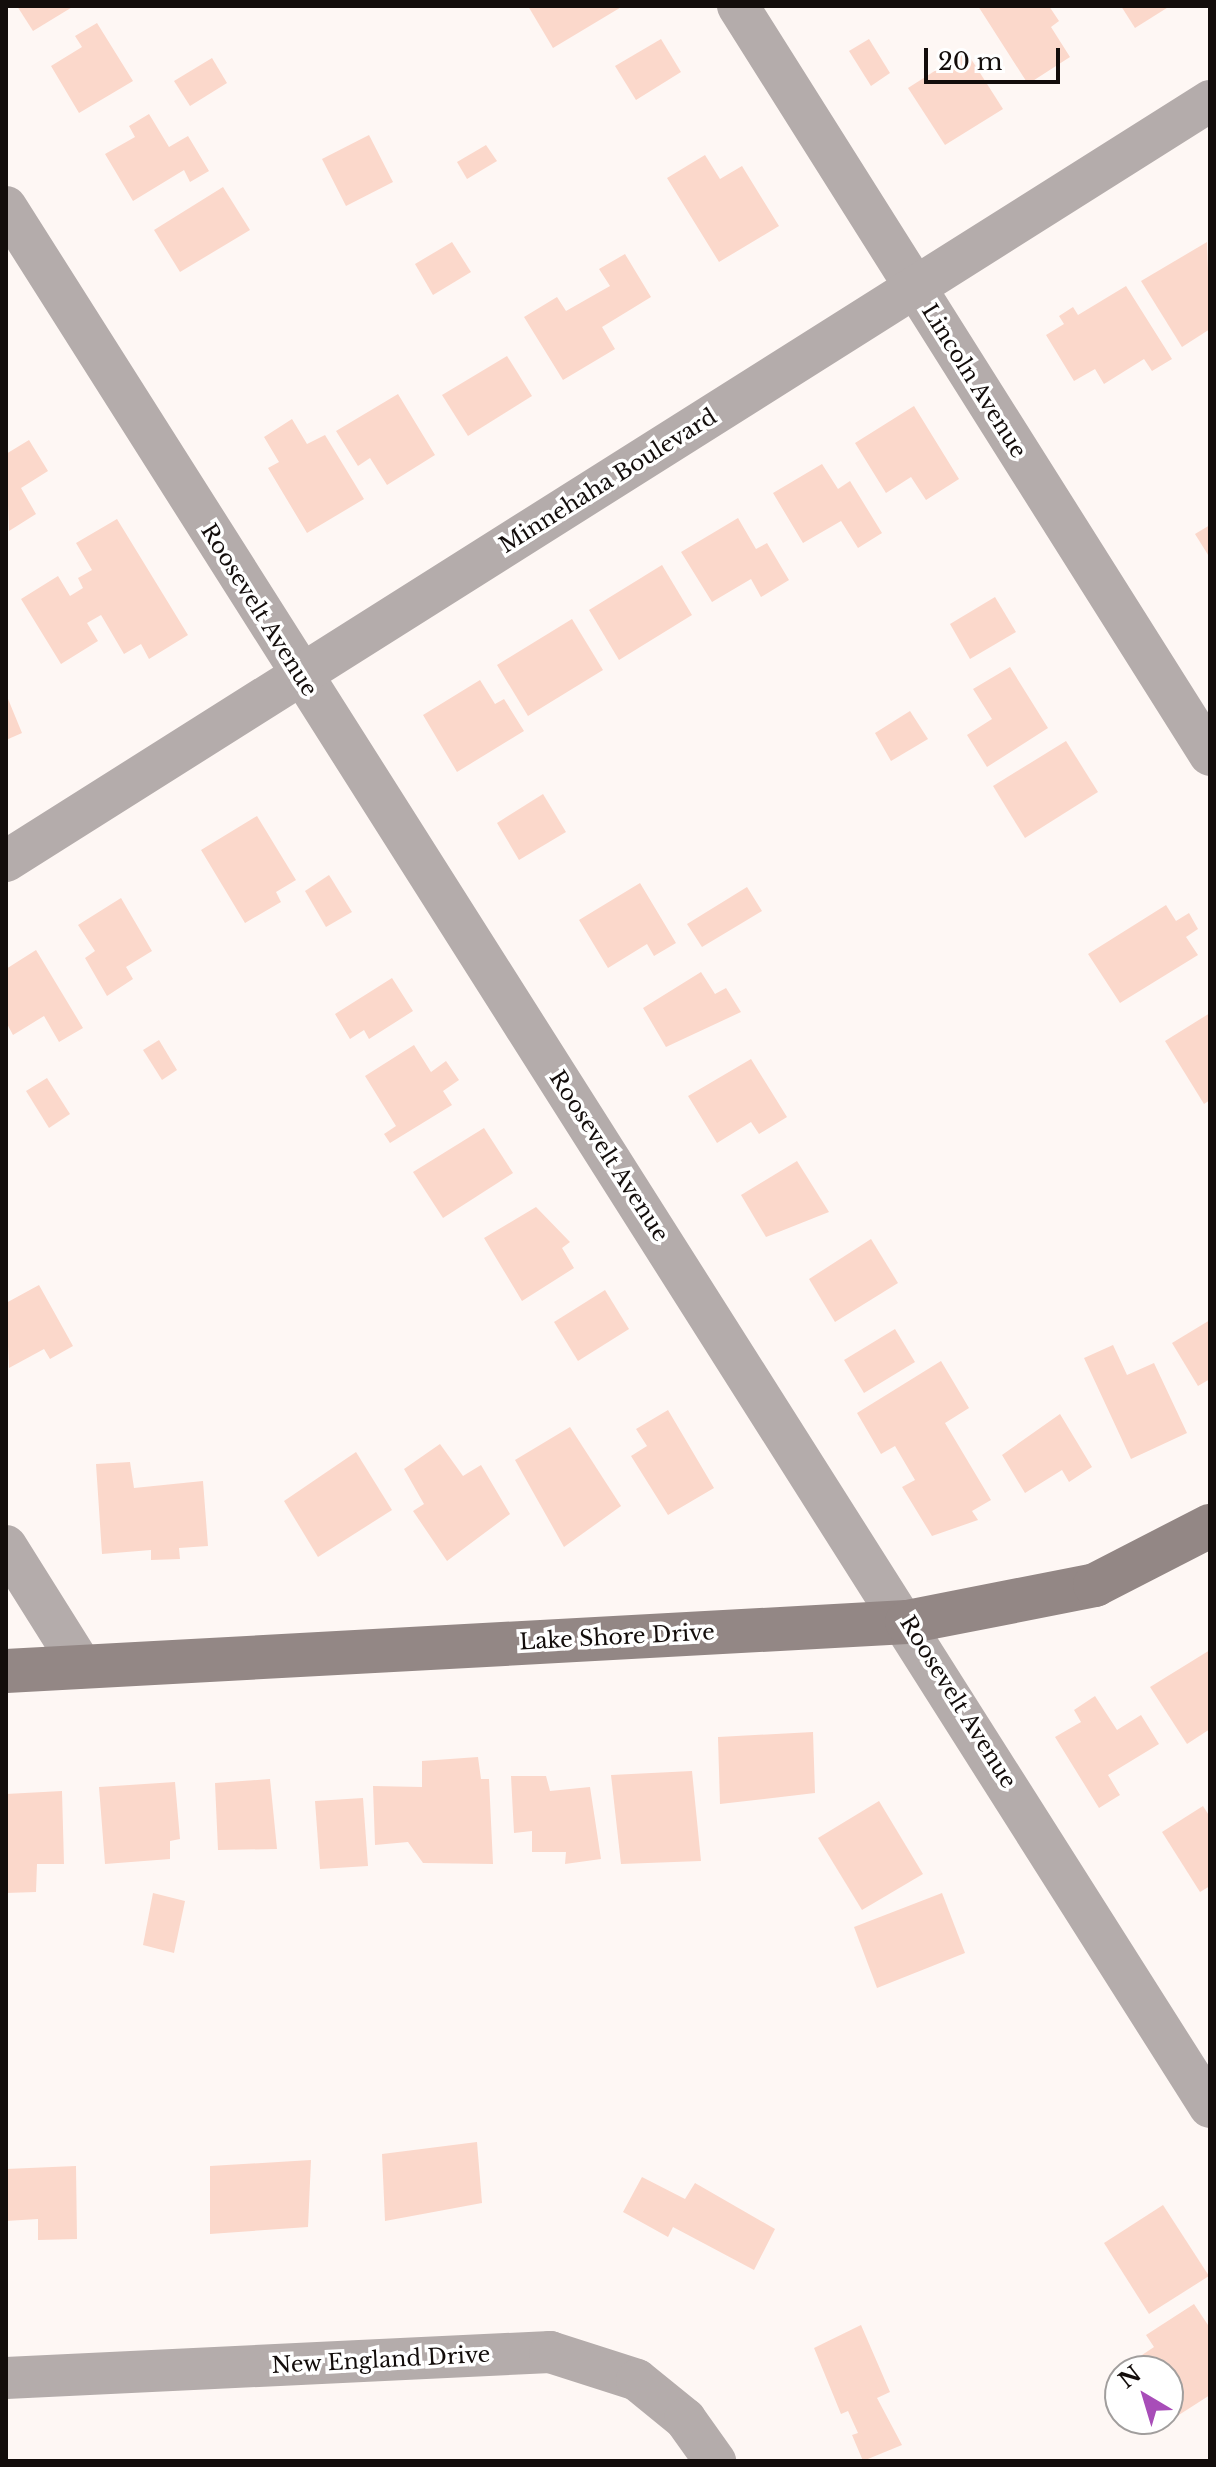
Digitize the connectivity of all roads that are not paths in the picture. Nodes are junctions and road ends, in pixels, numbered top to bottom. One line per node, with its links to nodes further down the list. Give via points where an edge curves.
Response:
1 (738, 6): 4 (street, Lincoln Avenue)
2 (1210, 101): 4 (street, Minnehaha Boulevard)
3 (6, 207): 5 (street, Roosevelt Avenue)
4 (915, 287): 5 (street, Minnehaha Boulevard); 6 (street, Lincoln Avenue)
5 (300, 675): 7 (street, Minnehaha Boulevard); 10 (street, Roosevelt Avenue)
6 (1210, 755)
7 (6, 861)
8 (1210, 1526): 10 (street, Lake Shore Drive, via 1095,1585)
9 (6, 1546): 11 (street)
10 (907, 1622): 11 (street, Lake Shore Drive); 13 (street, Roosevelt Avenue)
11 (82, 1667): 12 (street, Lake Shore Drive)
12 (6, 1671)
13 (1210, 2107)
14 (6, 2378): 15 (street, New England Drive, via 550,2352 637,2380 685,2419)
15 (715, 2461)

